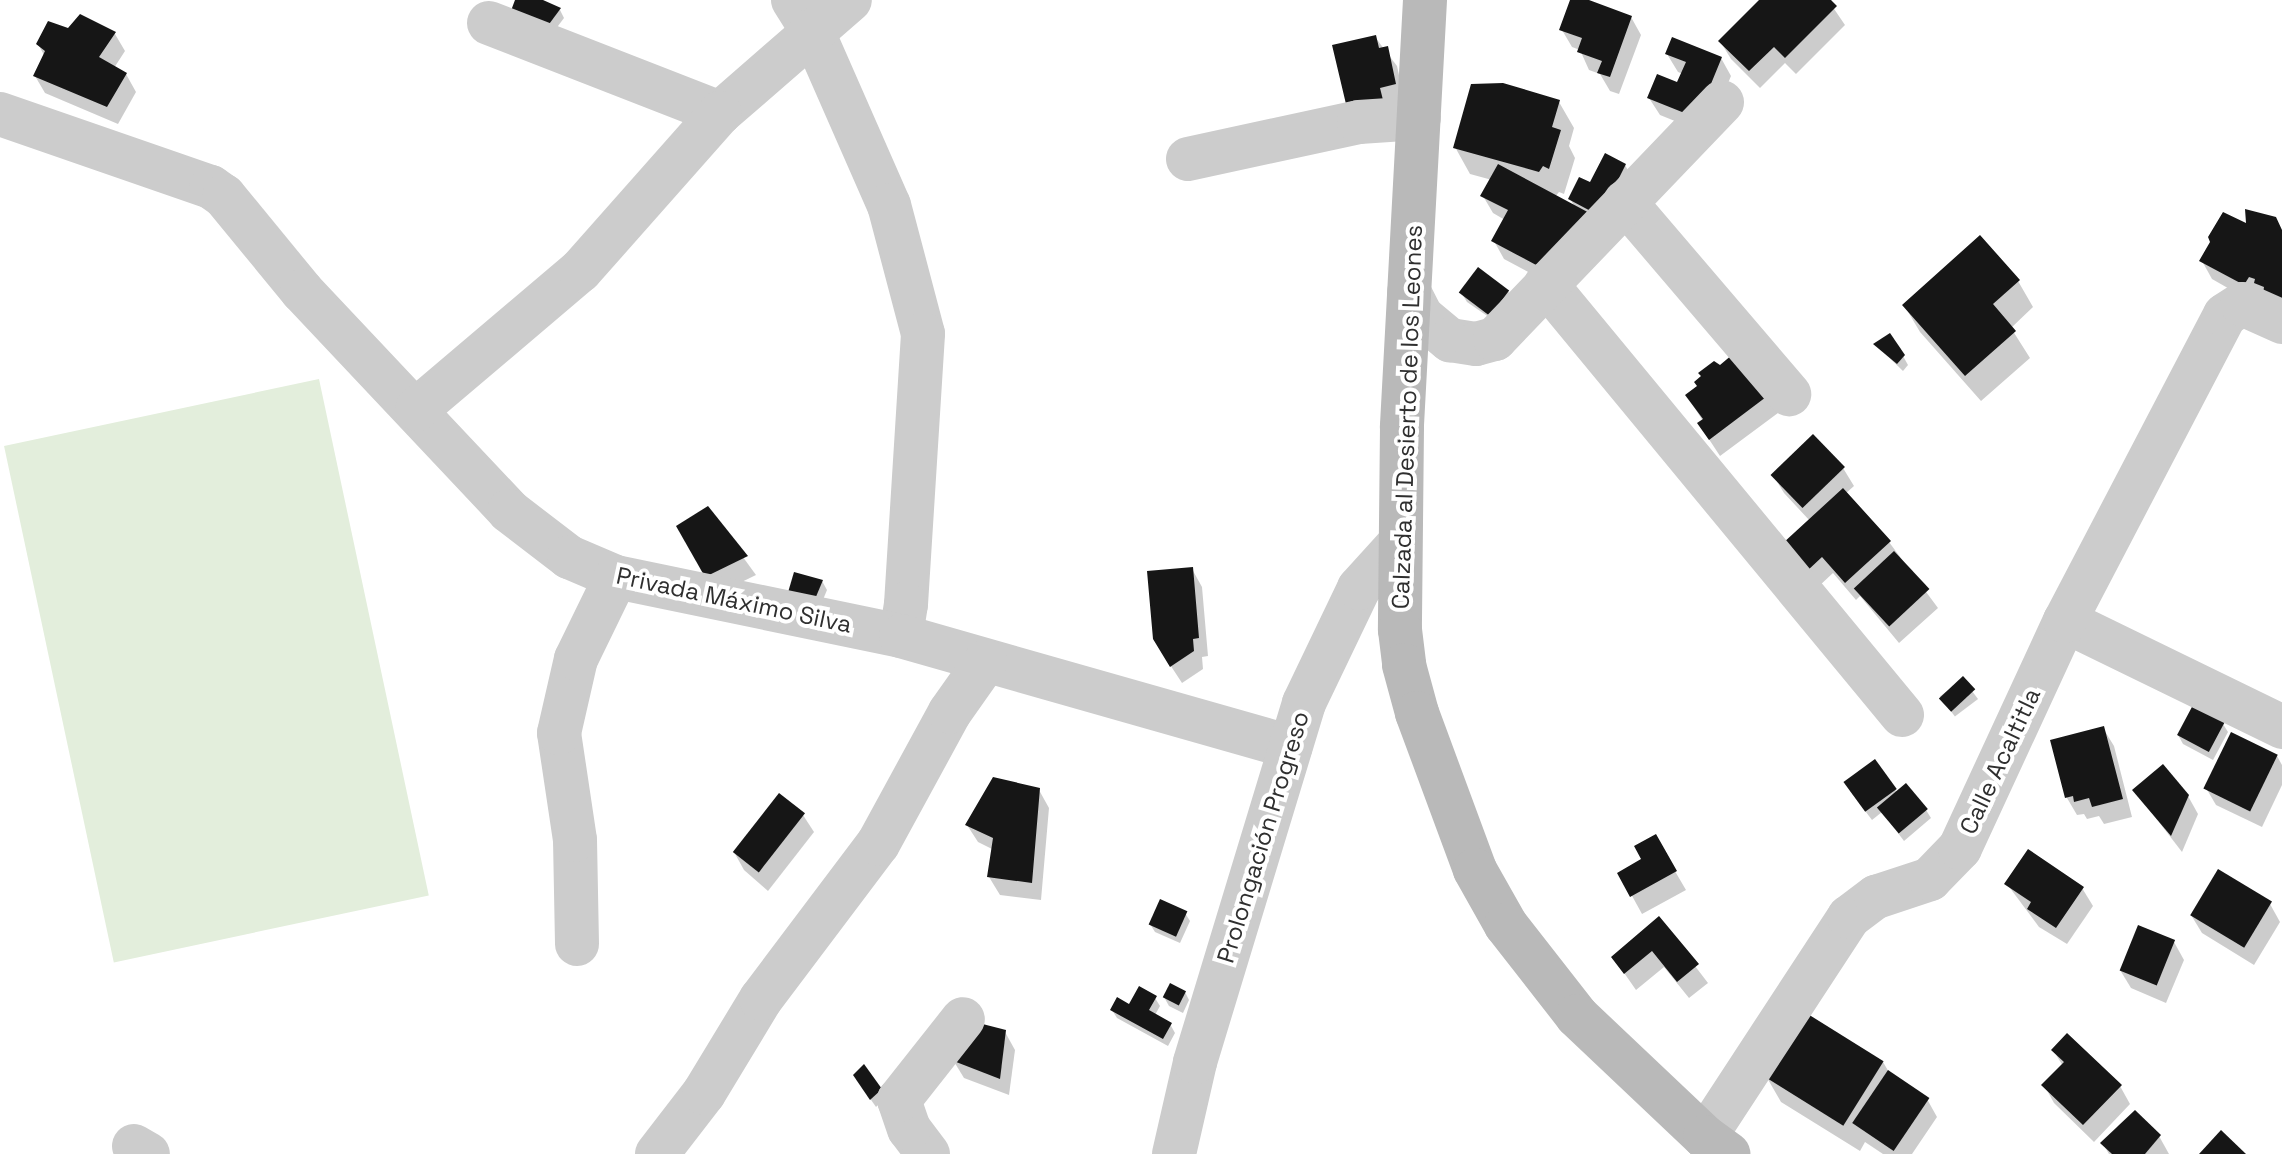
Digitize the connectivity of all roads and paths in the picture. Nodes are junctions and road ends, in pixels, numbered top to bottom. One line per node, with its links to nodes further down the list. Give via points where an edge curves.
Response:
1 (850, 0): 3 (street)
2 (1425, 0): 8 (street, Calzada al Desierto de los Leones)
3 (802, 15): 6 (street); 19 (street, via 889,205 923,334)
4 (489, 23): 6 (street)
5 (1722, 102): 10 (street)
6 (720, 113): 15 (street, via 580,271)
7 (0, 114): 15 (street, Privada Máximo Silva, via 217,192 302,291)
8 (1419, 118): 9 (street, via 1359,122); 12 (street, Calzada al Desierto de los Leones)
9 (1188, 159)
10 (1625, 202): 11 (street); 14 (street)
11 (1546, 284): 12 (street, via 1495,339 1476,344 1450,340 1436,331); 21 (street)
12 (1409, 292): 16 (street, Calzada al Desierto de los Leones)
13 (2282, 322): 18 (street, Calle Acaltitla, via 2242,304 2225,315)
14 (1789, 394)
15 (417, 409): 17 (street, Privada Máximo Silva, via 509,511 569,557)
16 (1400, 543): 23 (street, Prolongación Progreso, via 1359,588 1339,624); 26 (street, Calzada al Desierto de los Leones, via 1404,665 1475,870 1506,925 1568,1006)
17 (616, 577): 19 (street, Privada Máximo Silva); 24 (street, via 576,659 559,733 575,840)
18 (2065, 621): 22 (street); 26 (street, Calle Acaltitla, via 1960,848 1930,879 1876,897 1849,917)
19 (901, 636): 20 (street, Privada Máximo Silva)
20 (986, 661): 23 (street, Privada Máximo Silva); 27 (street, via 950,712 878,844 761,999 704,1093)
21 (1902, 715)
22 (2282, 727)
23 (1290, 747): 29 (street, Prolongación Progreso, via 1195,1062)
24 (577, 944)
25 (963, 1019): 28 (street, via 899,1100 909,1129)
26 (1717, 1146)
27 (657, 1154)
28 (928, 1154)
29 (1174, 1154)

